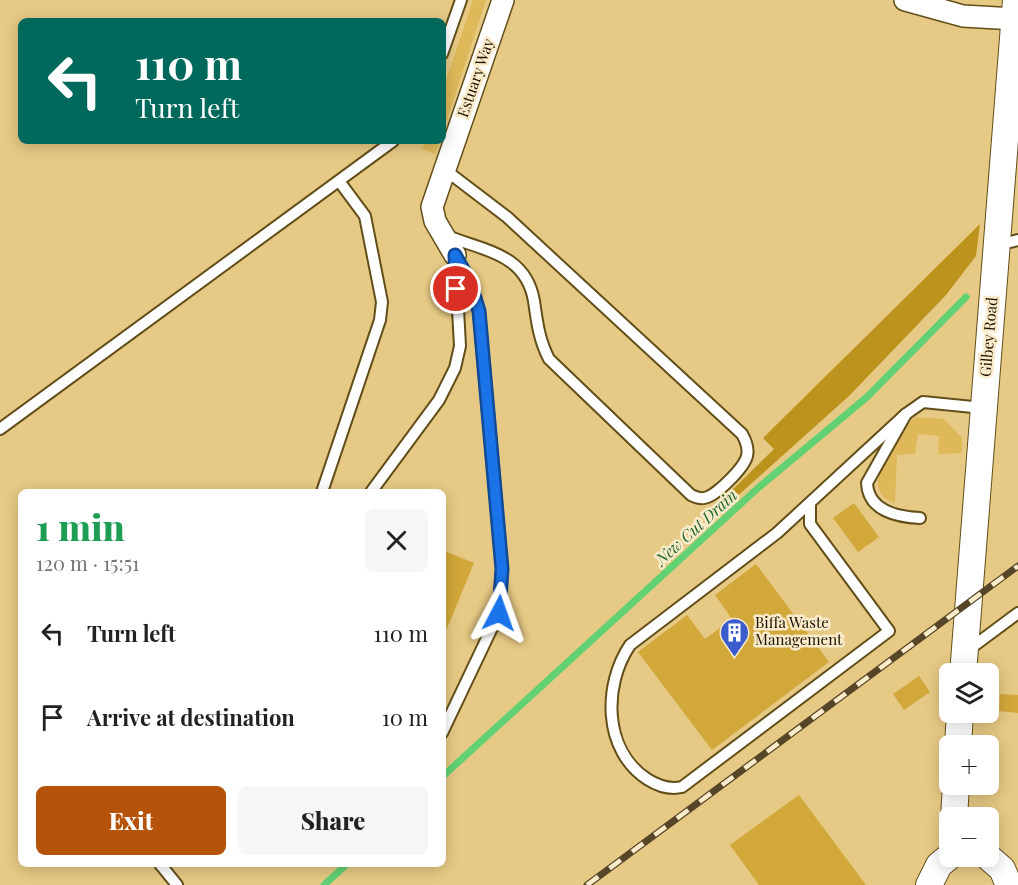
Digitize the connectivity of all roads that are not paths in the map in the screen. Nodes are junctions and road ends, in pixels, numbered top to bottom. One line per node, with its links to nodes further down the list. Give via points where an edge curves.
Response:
1 (461, 0): 5 (lane)
2 (503, 0): 7 (street, Estuary Way)
3 (905, 0): 4 (street, via 963,16)
4 (1016, 10): 10 (street, Gilbey Road)
5 (446, 43)
6 (389, 144): 8 (lane)
7 (444, 169): 9 (street, Estuary Way, via 432,207); 9 (lane, via 507,217 742,434 747,456 740,469 711,497 691,495 549,359 540,342 531,287 524,271 509,260)
8 (339, 181): 14 (lane); 15 (lane, via 365,216 382,302 380,320)
9 (443, 235): 11 (street, Estuary Way)
10 (1007, 242): 12 (street, Gilbey Road)
11 (455, 255): 16 (lane, via 460,346 455,368 439,400); 22 (lane, via 470,282 479,311 502,569 499,613)
12 (983, 408): 13 (lane, via 923,402); 20 (street, Gilbey Road)
13 (906, 414): 17 (lane); 18 (lane, via 867,483 867,490 883,510 896,516)
14 (0, 429)
15 (323, 489)
16 (373, 489)
17 (810, 503): 17 (lane, via 777,534 630,645 619,661 612,691 612,723 622,751 637,773 654,784 672,789 682,787 889,631 810,524)
18 (920, 518)
19 (1018, 613): 20 (lane, via 975,645)
20 (964, 644): 21 (street, Gilbey Road)
21 (963, 663)
22 (446, 725)
23 (939, 865): 28 (street)
24 (999, 866): 29 (street)
25 (162, 867): 27 (lane)
26 (1018, 882): 29 (street)
27 (177, 885)
28 (929, 885)
29 (1011, 885)

